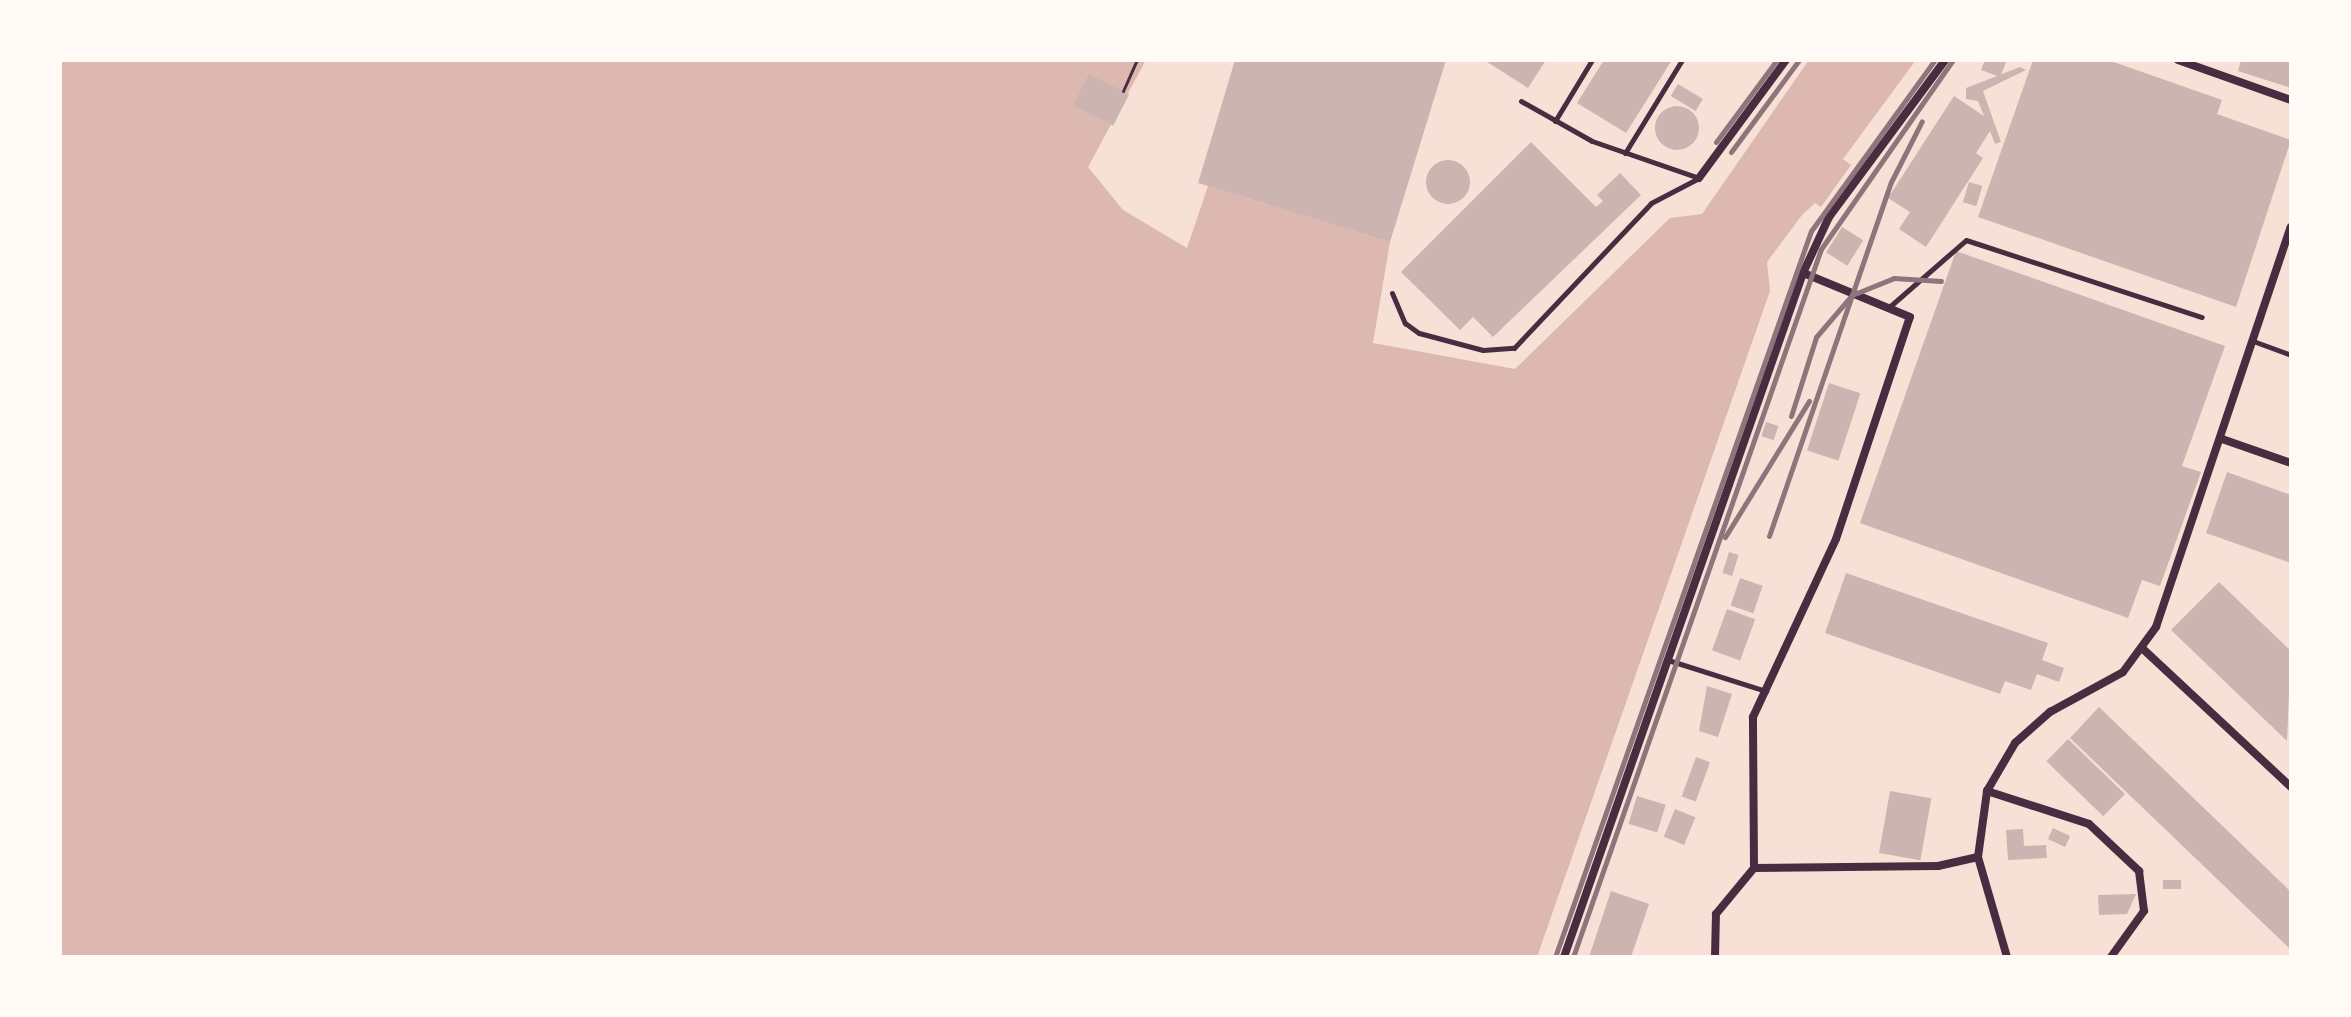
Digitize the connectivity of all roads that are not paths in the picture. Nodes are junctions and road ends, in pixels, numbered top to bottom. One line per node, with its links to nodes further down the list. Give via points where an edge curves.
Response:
1 (1592, 60): 8 (lane)
2 (1682, 60): 9 (lane)
3 (1786, 60): 10 (street)
4 (1945, 60): 12 (street, via 1829,217)
5 (2178, 60): 6 (street)
6 (2291, 100)
7 (1521, 101): 8 (lane)
8 (1555, 121): 9 (lane)
9 (1625, 153): 10 (lane)
10 (1699, 178): 13 (lane, via 1651,203 1514,348 1483,350 1419,333 1405,323)
11 (2291, 227): 16 (street)
12 (1803, 273): 14 (street); 21 (street)
13 (1392, 293)
14 (1888, 309): 15 (lane, via 1966,240); 22 (street, via 1910,317 1836,539)
15 (2202, 317)
16 (2253, 341): 17 (lane); 18 (street)
17 (2291, 355)
18 (2222, 439): 19 (street); 20 (street, via 2179,571)
19 (2291, 463)
20 (2143, 649): 23 (street); 24 (street, via 2112,681 2032,726 2000,763)
21 (1668, 660): 22 (lane); 27 (street)
22 (1767, 691): 26 (street, via 1752,728)
23 (2291, 787)
24 (1987, 791): 25 (street); 30 (street, via 2089,824 2139,871 2144,911)
25 (1978, 857): 26 (street, via 1938,866); 29 (street)
26 (1754, 868): 28 (street, via 1716,914)
27 (1564, 957)
28 (1715, 957)
29 (2007, 957)
30 (2111, 957)

